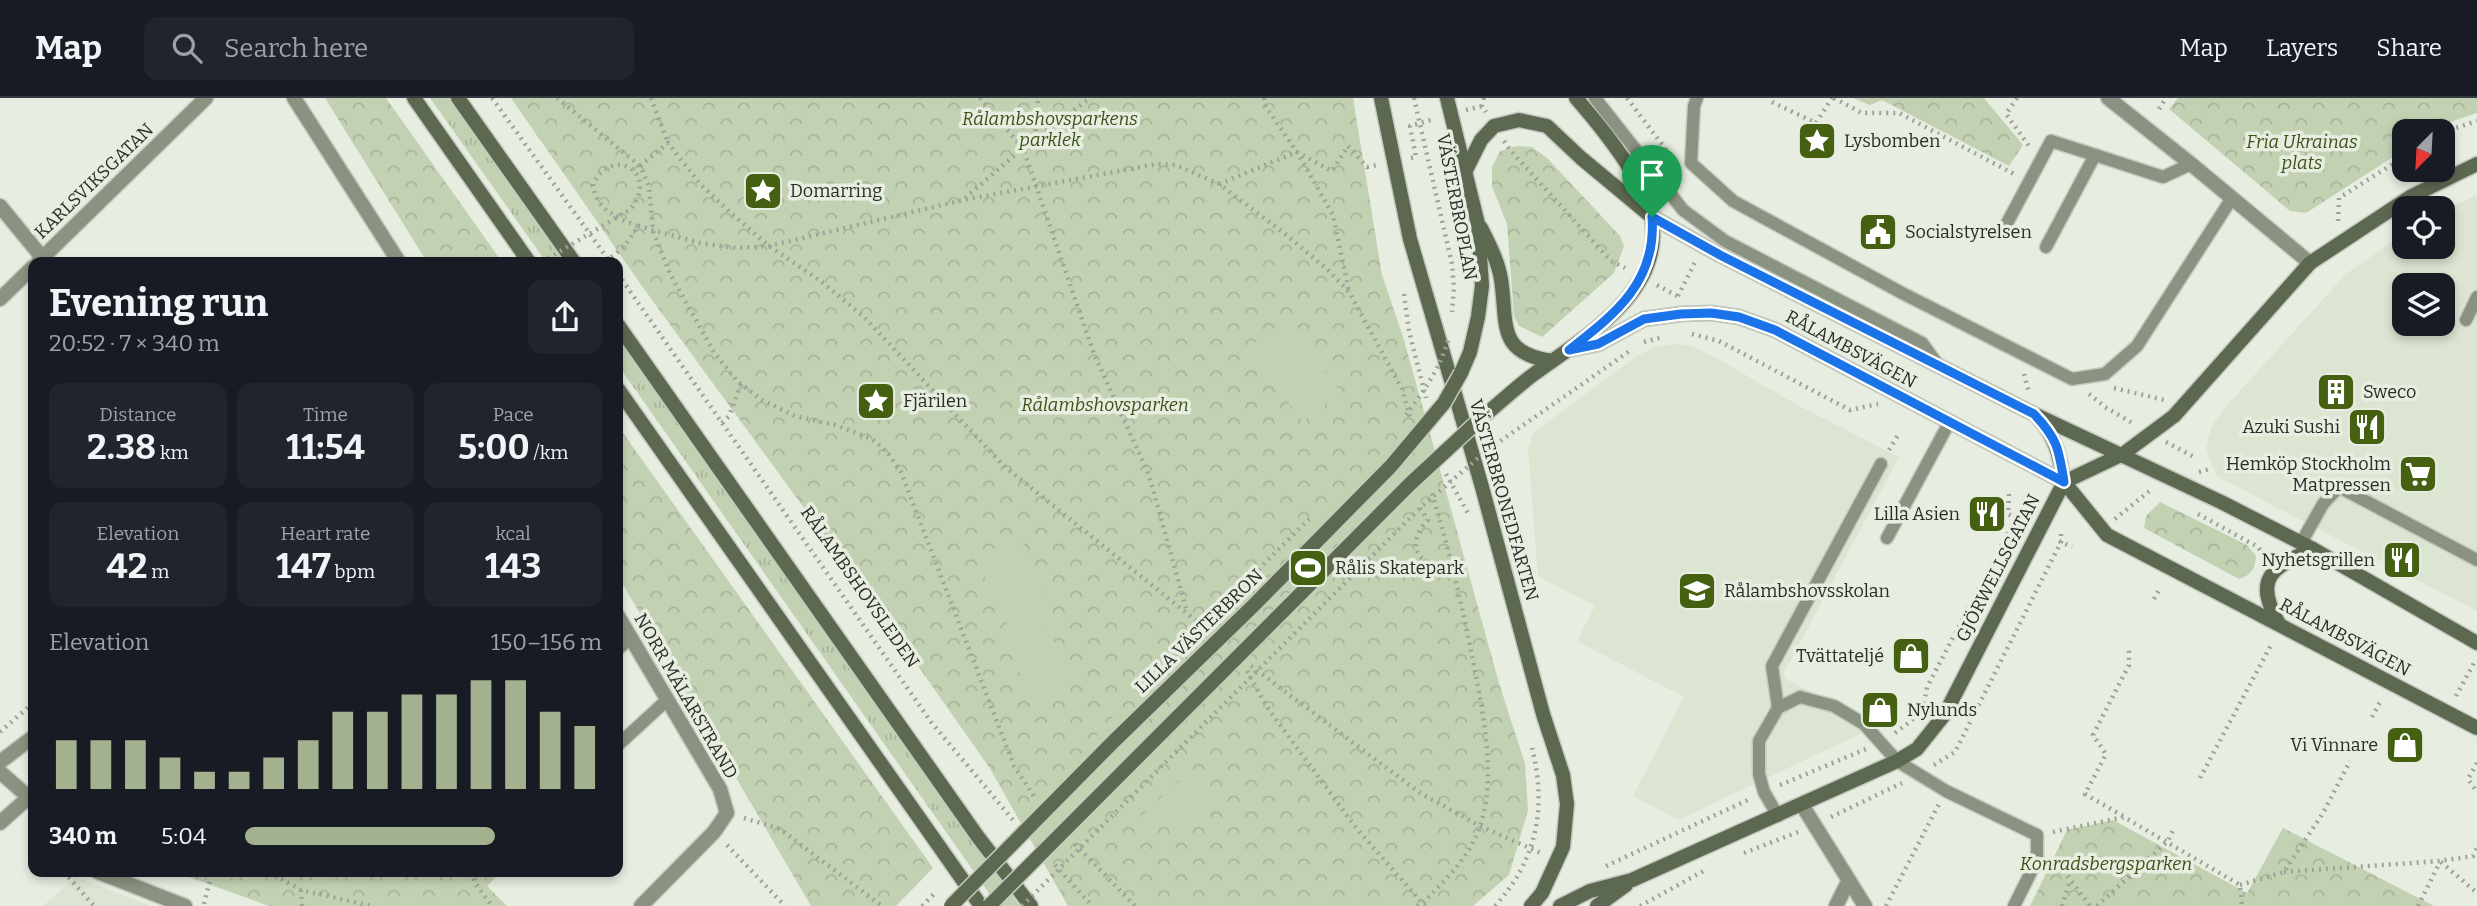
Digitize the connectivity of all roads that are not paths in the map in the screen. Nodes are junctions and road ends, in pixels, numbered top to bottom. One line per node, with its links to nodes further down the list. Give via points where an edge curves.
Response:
1 (206, 98): 22 (street, KARLSVIKSGATAN)
2 (294, 98): 23 (street)
3 (414, 98): 24 (street)
4 (458, 98): 25 (street)
5 (1381, 98): 72 (street, VÄSTERBRONEDFARTEN, via 1410,239 1563,775 1567,804 1563,847)
6 (1447, 98): 14 (street)
7 (1576, 98): 17 (street, via 1629,169)
8 (1595, 98): 34 (lane, via 1683,210 1725,241 1922,343)
9 (1697, 98): 15 (lane, via 1691,163 1733,201 2072,379 2105,374 2137,346)
10 (2108, 98): 12 (street)
11 (2095, 155): 12 (lane, via 2164,177); 19 (lane, via 2051,141); 20 (lane)
12 (2191, 163): 15 (street)
13 (2477, 164): 26 (street, via 2410,197)
14 (1465, 172): 17 (street, VÄSTERBROPLAN, via 1480,140 1494,126 1530,121 1547,127); 18 (street, VÄSTERBROPLAN)
15 (2232, 198): 26 (street)
16 (0, 206): 21 (street)
17 (1652, 217): 32 (street, via 1651,250 1634,289); 34 (street, RÅLAMBSVÄGEN)
18 (1478, 223): 33 (street, VÄSTERBROPLAN, via 1500,276 1507,335 1531,358); 35 (street, VÄSTERBROPLAN, via 1480,297 1470,352)
19 (2006, 225)
20 (2046, 247)
21 (36, 257)
22 (45, 257)
23 (396, 257)
24 (525, 257)
25 (570, 257)
26 (2310, 264): 39 (street, via 2184,405)
27 (28, 273): 29 (street, KARLSVIKSGATAN)
28 (2477, 297): 30 (lane)
29 (0, 299)
30 (2466, 320)
31 (623, 332): 71 (street)
32 (1569, 350): 33 (street); 38 (street, RÅLAMBSVÄGEN, via 1598,344 1644,319 1711,313 1739,317 1775,330)
33 (1552, 360): 70 (street, bridge, via 1410,483)
34 (1938, 365): 37 (street, RÅLAMBSVÄGEN)
35 (1461, 373): 68 (street, LILLA VÄSTERBRON, bridge, via 1444,403 1391,466)
36 (623, 396): 69 (street)
37 (2034, 414): 39 (street, RÅLAMBSVÄGEN); 41 (street, RÅLAMBSVÄGEN, via 2057,446)
38 (1949, 423): 41 (street, RÅLAMBSVÄGEN); 42 (lane)
39 (2123, 454): 41 (street); 43 (street, RÅLAMBSVÄGEN)
40 (1881, 464): 51 (lane, via 1772,666)
41 (2064, 482): 46 (street, RÅLAMBSVÄGEN, via 2107,535); 55 (street, GJÖRWELLSGATAN, via 1945,714 1917,749)
42 (1887, 538)
43 (2307, 546): 44 (lane, via 2323,504 2339,487); 46 (street, via 2268,581 2265,592); 48 (street, RÅLAMBSVÄGEN)
44 (2477, 560)
45 (623, 624): 47 (street, NORR MÄLARSTRAND)
46 (2279, 624): 52 (street, RÅLAMBSVÄGEN)
47 (631, 638): 49 (lane); 50 (street, NORR MÄLARSTRAND)
48 (2477, 643)
49 (623, 645)
50 (667, 700): 53 (lane); 67 (street, NORR MÄLARSTRAND, via 720,789 727,813)
51 (1778, 708): 55 (lane, via 1800,697 1834,706 1864,724); 61 (lane, via 1759,741 1759,774)
52 (2477, 728)
53 (623, 740)
54 (28, 741): 56 (street)
55 (1897, 761): 60 (street, GJÖRWELLSGATAN); 77 (lane, via 1946,791 2037,835 2037,860)
56 (0, 762)
57 (0, 772): 58 (street)
58 (28, 796)
59 (28, 801): 62 (street)
60 (1802, 805): 61 (street, GJÖRWELLSGATAN); 65 (street)
61 (1778, 816): 64 (street, GJÖRWELLSGATAN)
62 (0, 823)
63 (113, 877): 66 (street)
64 (1632, 880): 73 (street, GJÖRWELLSGATAN, via 1590,891); 74 (street, GJÖRWELLSGATAN)
65 (1848, 882): 75 (street); 76 (street)
66 (185, 906)
67 (641, 906)
68 (951, 906)
69 (981, 906)
70 (989, 906)
71 (1031, 906)
72 (1531, 906)
73 (1560, 906)
74 (1597, 906)
75 (1836, 906)
76 (1865, 906)
77 (2014, 906)

